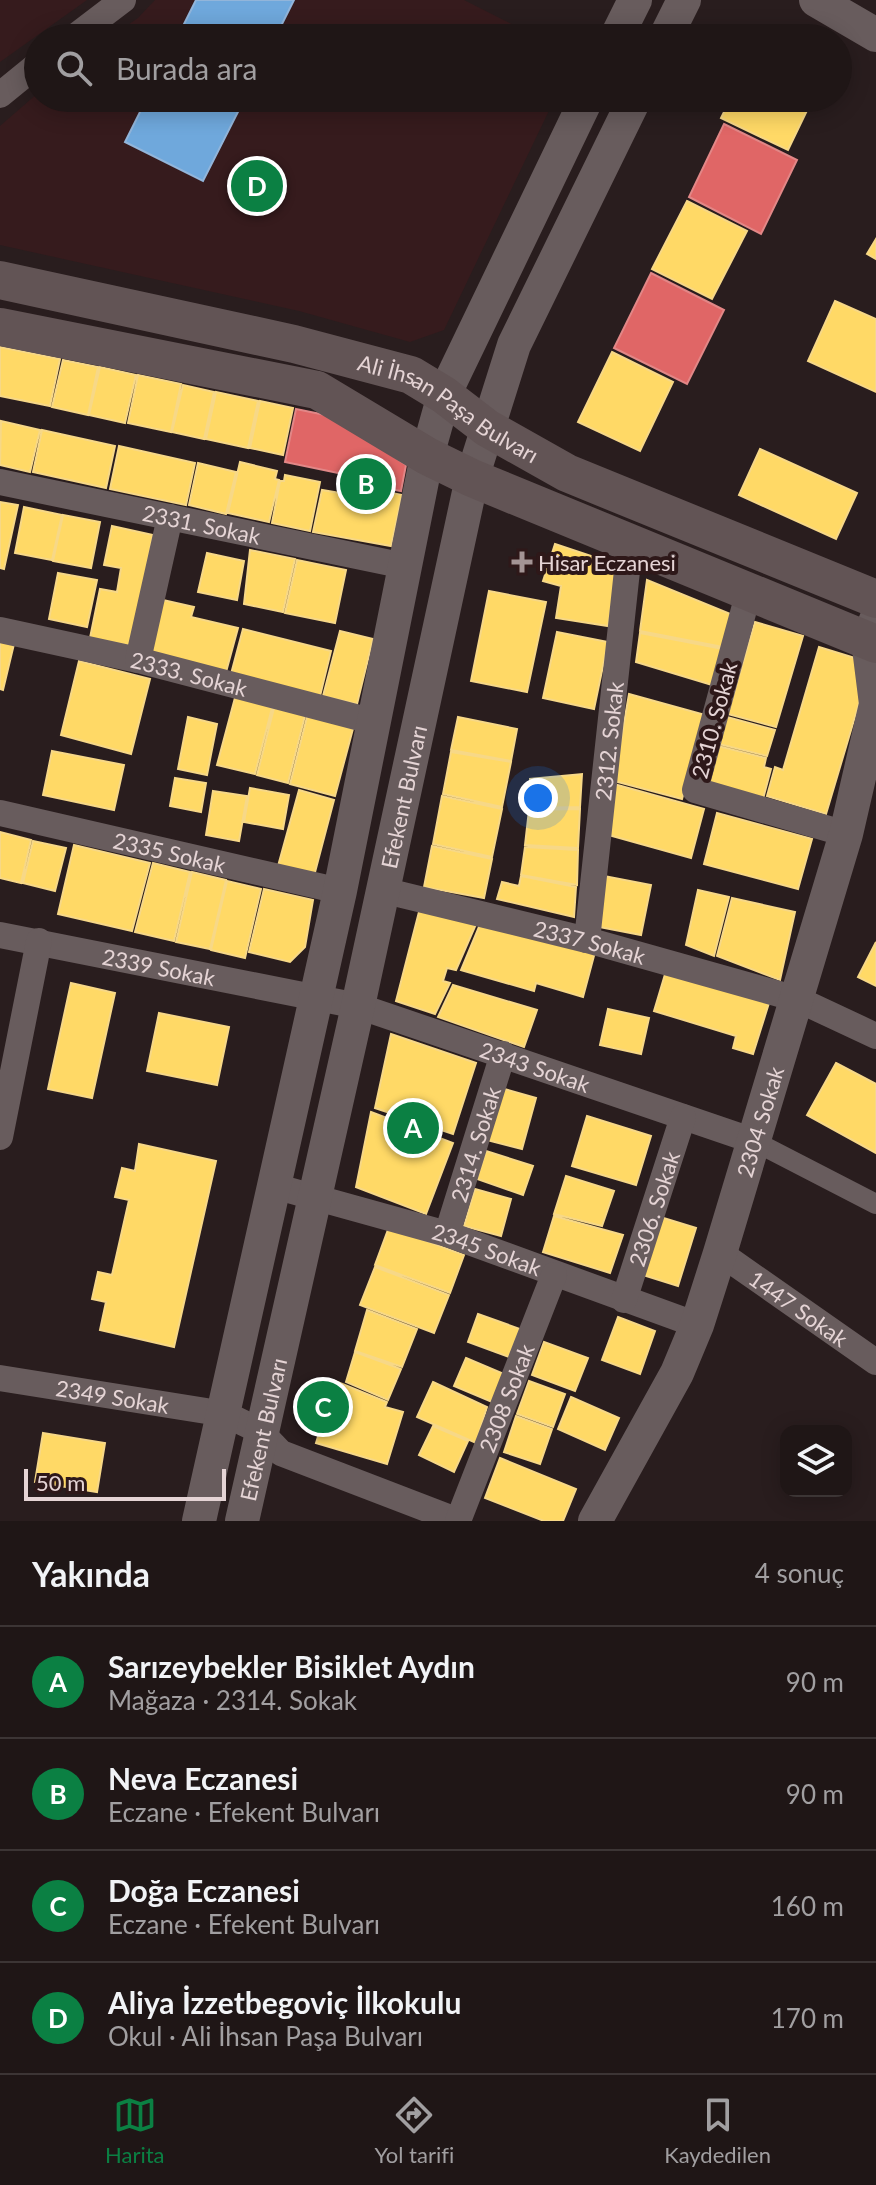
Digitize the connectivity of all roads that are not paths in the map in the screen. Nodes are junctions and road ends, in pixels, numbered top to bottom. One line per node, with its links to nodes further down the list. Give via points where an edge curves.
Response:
1 (123, 0): 5 (street)
2 (635, 0): 6 (street)
3 (684, 0): 7 (street)
4 (816, 0): 8 (street)
5 (91, 24)
6 (623, 24)
7 (672, 24)
8 (876, 35)
9 (24, 75): 10 (street)
10 (0, 95)
11 (580, 112): 15 (street, Efekent Bulvarı)
12 (628, 112): 16 (street, Efekent Bulvarı, via 514,345)
13 (0, 280): 15 (main road, Ali İhsan Paşa Bulvarı, via 294,344 411,375)
14 (0, 327): 17 (main road, Ali İhsan Paşa Bulvarı, via 317,390)
15 (444, 395): 16 (main road, Ali İhsan Paşa Bulvarı); 17 (street, Efekent Bulvarı)
16 (487, 428): 18 (street, Efekent Bulvarı); 24 (main road, Ali İhsan Paşa Bulvarı, via 567,473)
17 (427, 456): 18 (main road, Ali İhsan Paşa Bulvarı); 22 (street, Efekent Bulvarı)
18 (472, 478): 21 (main road, Ali İhsan Paşa Bulvarı); 32 (street, Efekent Bulvarı)
19 (0, 482): 20 (street, 2331. Sokak)
20 (170, 517): 22 (street, 2331. Sokak); 27 (street)
21 (630, 543): 23 (main road, Ali İhsan Paşa Bulvarı); 35 (street, 2312. Sokak)
22 (405, 566): 29 (street, Efekent Bulvarı)
23 (749, 591): 26 (main road, Ali İhsan Paşa Bulvarı); 31 (street, 2310. Sokak, via 695,790)
24 (876, 599)
25 (0, 630): 27 (street, 2333. Sokak)
26 (873, 634): 28 (street)
27 (138, 660): 29 (street, 2333. Sokak)
28 (876, 704): 31 (street, 2304 Sokak)
29 (375, 722): 33 (street, Efekent Bulvarı)
30 (0, 813): 33 (street, 2335 Sokak)
31 (846, 834): 38 (street, 2304 Sokak)
32 (382, 890): 35 (street, 2337 Sokak); 39 (street, Efekent Bulvarı)
33 (340, 891): 37 (street, Efekent Bulvarı)
34 (0, 935): 36 (street, 2339 Sokak)
35 (587, 940): 38 (street, 2337 Sokak)
36 (39, 941): 37 (street, 2339 Sokak); 43 (street)
37 (316, 998): 39 (street, 2343 Sokak); 45 (street, Efekent Bulvarı)
38 (797, 999): 40 (street, 2337 Sokak); 44 (street, 2304 Sokak)
39 (358, 1006): 41 (street, 2343 Sokak); 46 (street, Efekent Bulvarı)
40 (876, 1036)
41 (503, 1054): 42 (street, 2343 Sokak); 48 (street, 2314. Sokak)
42 (683, 1117): 44 (street, 2343 Sokak); 51 (street, 2306. Sokak)
43 (0, 1137)
44 (754, 1141): 47 (street); 49 (street, 2304 Sokak)
45 (274, 1186): 46 (street, 2345 Sokak); 55 (street, Efekent Bulvarı)
46 (315, 1196): 48 (street, 2345 Sokak); 56 (street, Efekent Bulvarı)
47 (876, 1204)
48 (447, 1234): 50 (street, 2345 Sokak)
49 (720, 1253): 52 (street, 2304 Sokak); 53 (street, 1447 Sokak)
50 (554, 1275): 51 (street, 2345 Sokak); 60 (street, 2308 Sokak)
51 (624, 1300): 52 (street, 2345 Sokak)
52 (697, 1325): 57 (street, 2304 Sokak)
53 (876, 1362)
54 (0, 1378): 55 (street, 2349 Sokak)
55 (225, 1414): 56 (street, 2349 Sokak); 58 (street, Efekent Bulvarı)
56 (260, 1431): 59 (street, Efekent Bulvarı); 60 (street, 2349 Sokak, via 281,1453)
57 (604, 1519)
58 (199, 1521)
59 (242, 1521)
60 (458, 1521)

